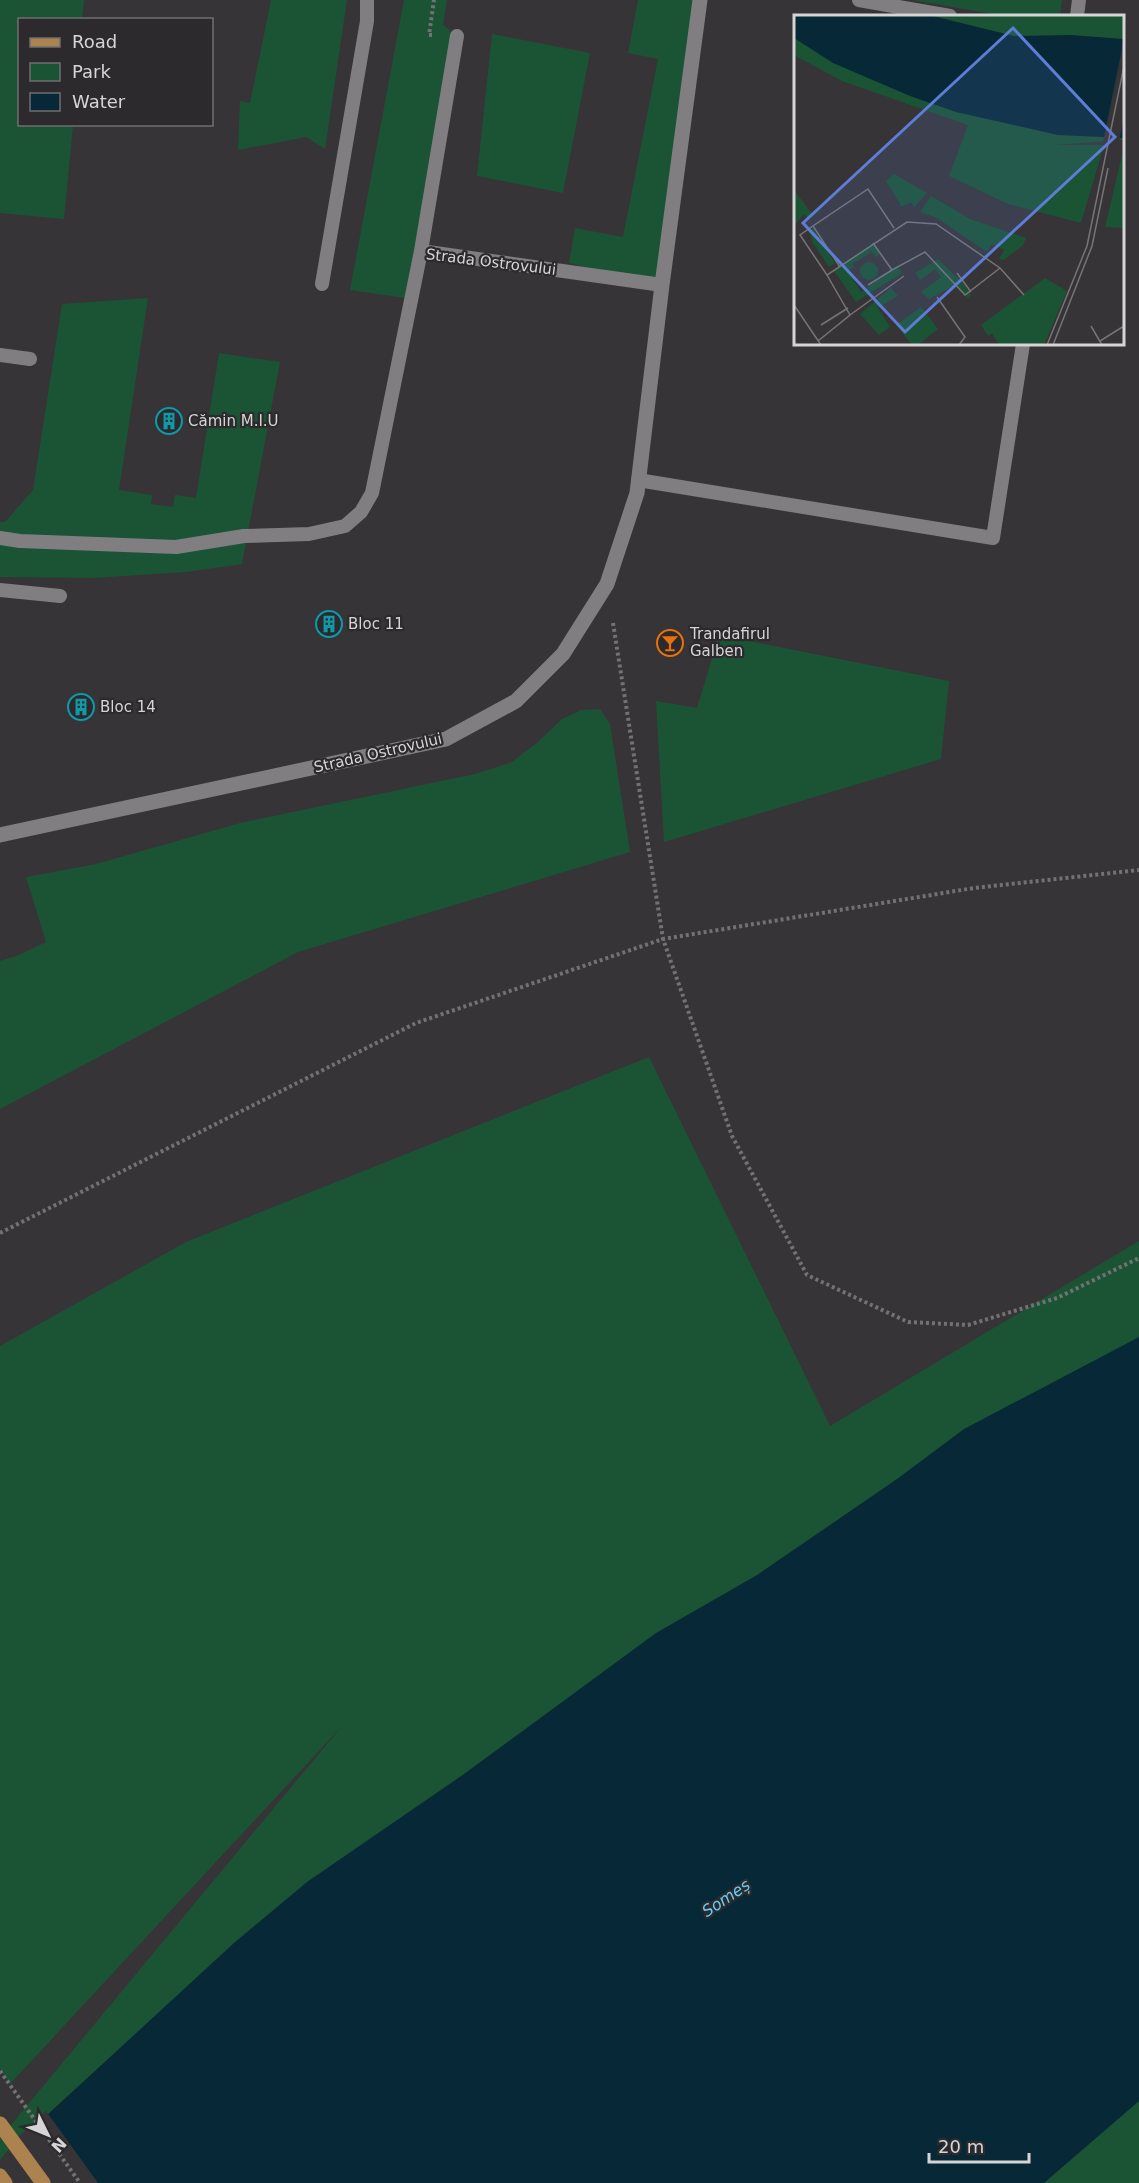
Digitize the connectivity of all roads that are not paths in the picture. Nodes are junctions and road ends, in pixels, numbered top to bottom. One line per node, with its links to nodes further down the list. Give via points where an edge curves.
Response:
1 (367, 0): 9 (lane, via 367,21)
2 (700, 0): 10 (street, Strada Ostrovului)
3 (859, 0): 5 (lane)
4 (1079, 0): 6 (lane)
5 (944, 15)
6 (1077, 15)
7 (457, 36): 8 (lane)
8 (421, 250): 10 (lane, Strada Ostrovului); 15 (lane, Strada Ostrovului, via 372,493 361,512 345,526 309,534 244,536 176,547)
9 (322, 284)
10 (662, 285): 14 (street, Strada Ostrovului)
11 (1023, 345): 14 (lane, via 993,538)
12 (0, 355): 13 (lane)
13 (30, 359)
14 (638, 480): 18 (street, Strada Ostrovului, via 607,584 562,654 516,701 446,739)
15 (0, 538)
16 (0, 590): 17 (lane)
17 (60, 596)
18 (0, 835)
19 (0, 2124): 22 (main road)
20 (0, 2176): 21 (main road)
21 (5, 2183)
22 (43, 2183)

